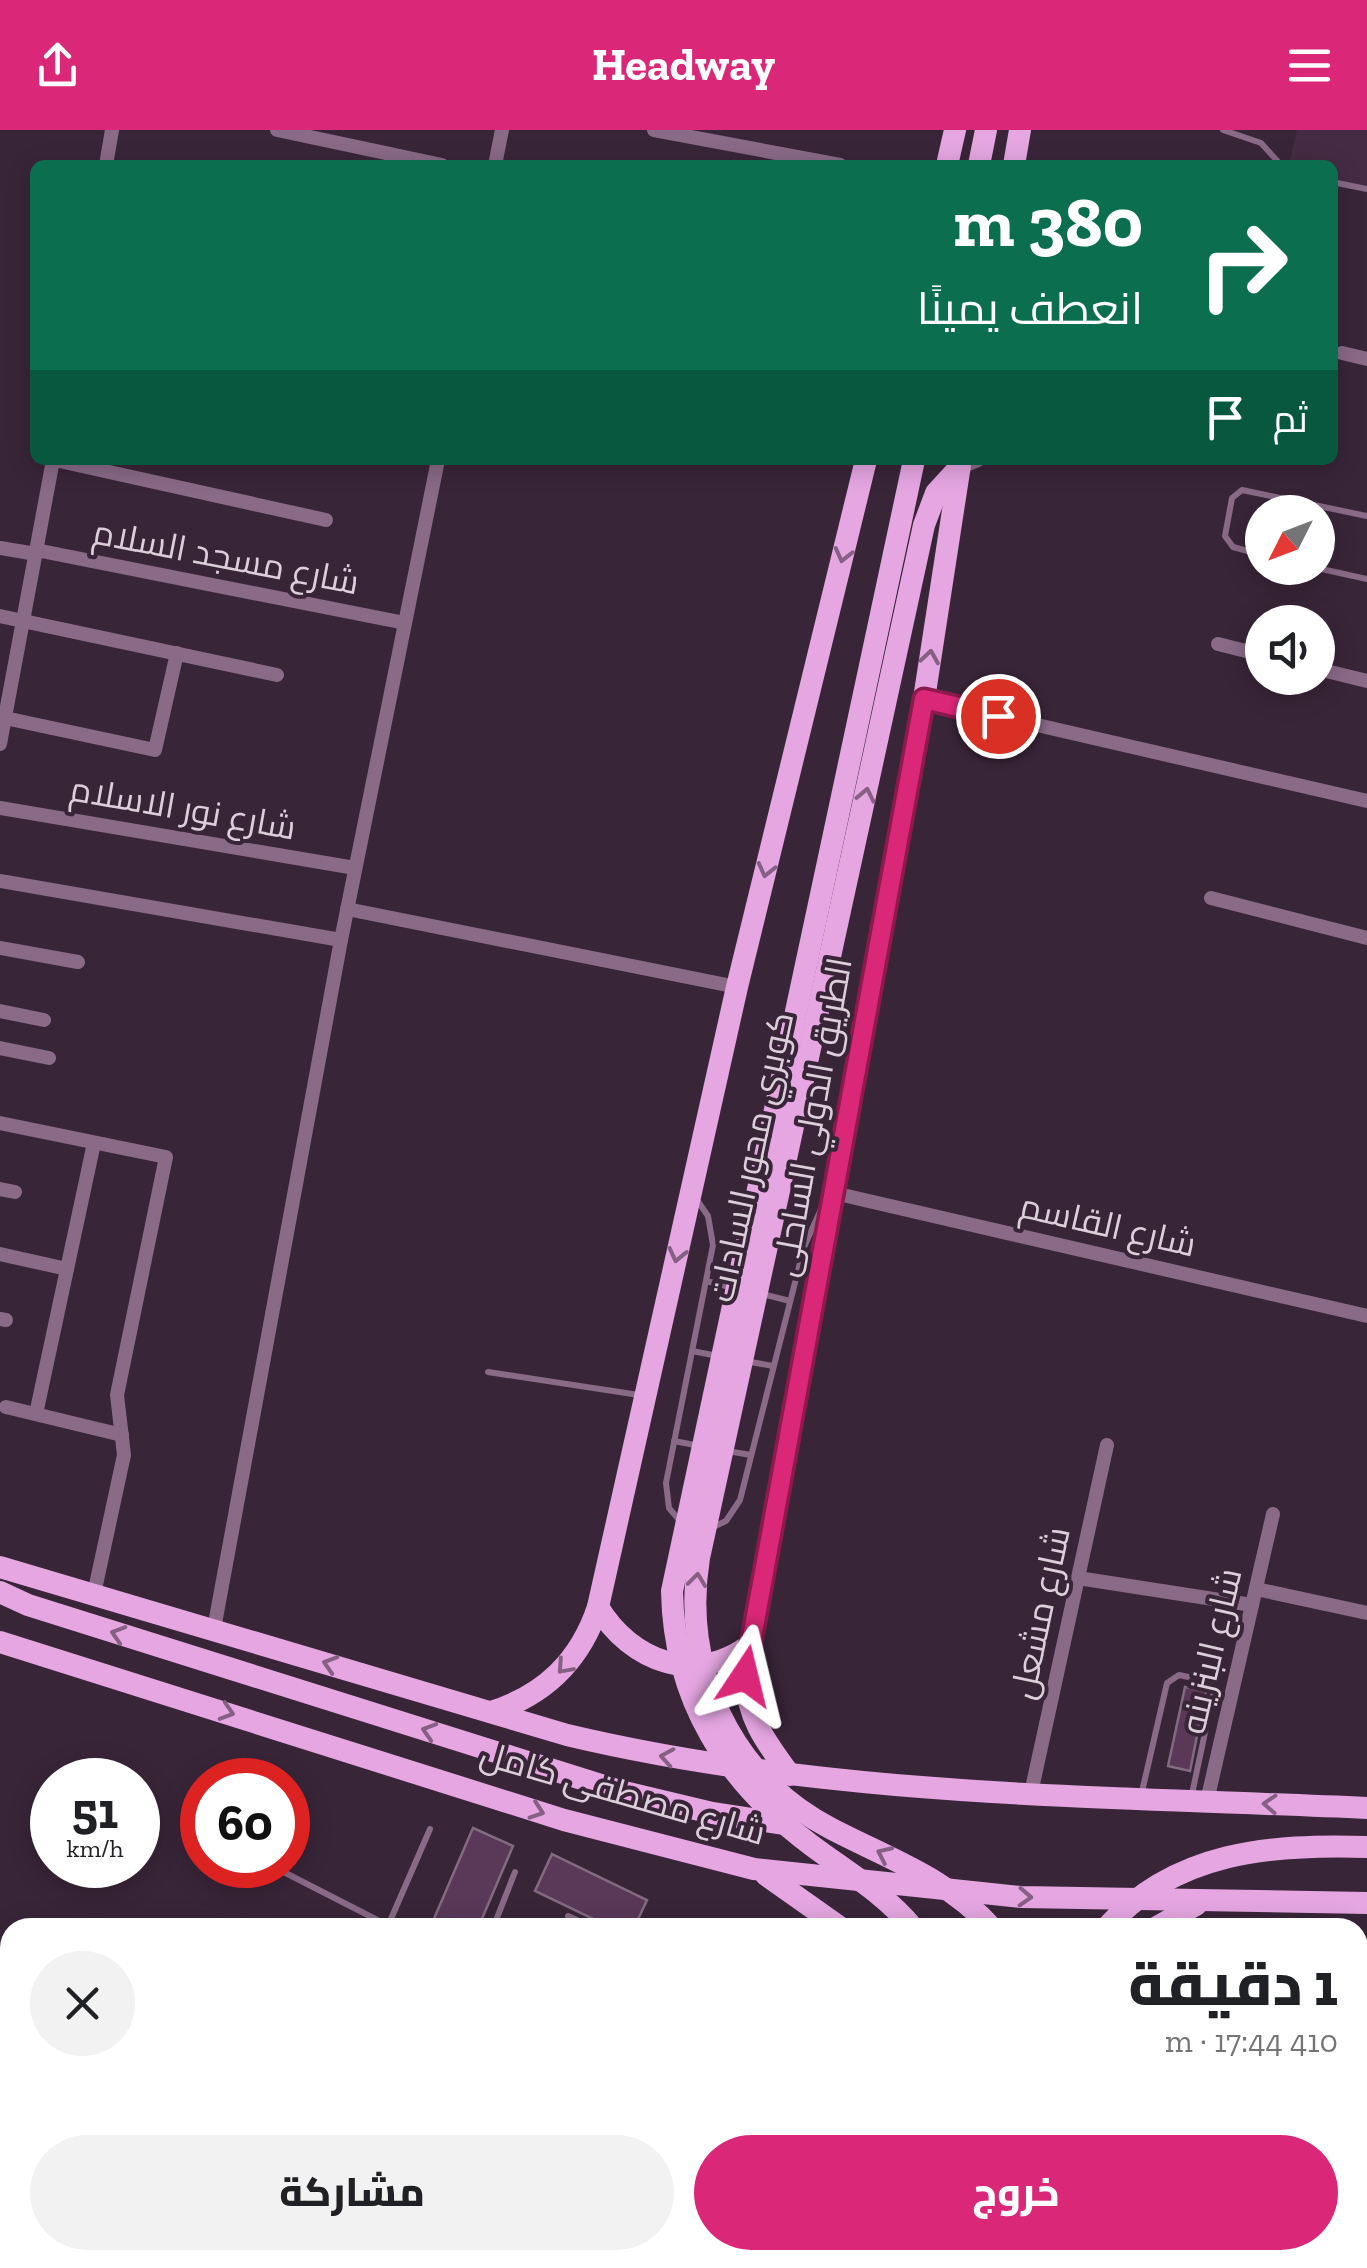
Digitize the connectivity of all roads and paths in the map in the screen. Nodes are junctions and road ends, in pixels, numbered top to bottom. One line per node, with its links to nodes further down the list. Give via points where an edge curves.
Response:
1 (112, 130): 8 (street)
2 (277, 130): 9 (street)
3 (502, 130): 10 (street)
4 (654, 130): 11 (street)
5 (986, 130): 12 (main road)
6 (1020, 130): 13 (main road)
7 (1223, 130): 14 (lane, via 1262,143)
8 (107, 160)
9 (418, 160)
10 (496, 160)
11 (813, 160)
12 (979, 160)
13 (1015, 160)
14 (1277, 160)
15 (1338, 183): 16 (lane)
16 (1367, 189)
17 (1342, 354): 18 (street)
18 (1367, 359)
19 (53, 465): 32 (street)
20 (77, 465): 29 (street)
21 (437, 465): 37 (street)
22 (859, 465): 58 (main road, one-way to 58)
23 (913, 465): 114 (main road, كوبري محور السادات, via 674,1570 672,1614 679,1662 704,1730 738,1779)
24 (964, 465): 100 (main road, كوبري محور السادات, one-way to 24, via 785,1798 735,1742 706,1680 694,1620 699,1558 924,525 936,494)
25 (966, 465): 45 (main road, الطريق الدولي الساحلى, one-way to 25)
26 (1266, 495): 31 (lane, via 1242,490 1232,498 1226,536)
27 (1335, 509): 28 (lane)
28 (1367, 516)
29 (326, 520)
30 (0, 548): 32 (street, شارع مسجد السلام)
31 (1245, 550)
32 (36, 552): 36 (street); 37 (street, شارع مسجد السلام)
33 (1335, 572): 34 (lane)
34 (1367, 579)
35 (0, 616): 36 (street)
36 (23, 620): 40 (street); 44 (street)
37 (405, 623): 50 (street)
38 (1218, 644): 39 (street)
39 (1245, 651)
40 (177, 653): 42 (street); 46 (street, via 154,750)
41 (1335, 673): 43 (street)
42 (277, 675)
43 (1367, 681)
44 (6, 686): 46 (street)
45 (924, 699): 48 (street); 66 (main road, الطريق الدولي الساحلى)
46 (4, 718): 47 (street)
47 (0, 744)
48 (1367, 802)
49 (0, 808): 50 (street, شارع نور الاسلام)
50 (356, 868): 53 (street)
51 (0, 881): 55 (street)
52 (1211, 898): 54 (street)
53 (347, 908): 55 (street); 58 (street)
54 (1367, 938)
55 (341, 940): 91 (street)
56 (0, 948): 57 (street)
57 (78, 962)
58 (737, 987): 65 (main road)
59 (0, 1011): 60 (street)
60 (44, 1020)
61 (0, 1048): 62 (street)
62 (49, 1058)
63 (0, 1123): 64 (street)
64 (94, 1142): 68 (street); 78 (street, via 166,1157 117,1396)
65 (691, 1193): 69 (lane, via 711,1226); 75 (main road, one-way to 75)
66 (834, 1193): 70 (lane, via 812,1224); 71 (street, شارع القاسم); 93 (main road, الطريق الدولي الساحلى)
67 (0, 1254): 68 (street)
68 (67, 1269): 77 (street)
69 (706, 1281): 70 (lane); 72 (lane)
70 (790, 1301): 73 (lane)
71 (1367, 1316)
72 (692, 1351): 73 (lane); 79 (lane)
73 (773, 1366): 81 (lane)
74 (488, 1372): 75 (lane)
75 (646, 1396): 89 (main road)
76 (6, 1407): 77 (street)
77 (36, 1414): 78 (street)
78 (122, 1435): 87 (street, via 124,1454)
79 (674, 1441): 81 (lane); 81 (lane, via 666,1496 677,1519 701,1529 726,1522 734,1512)
80 (1107, 1445): 84 (street, شارع مشعل)
81 (751, 1455)
82 (1274, 1514): 85 (street, شارع البنزينه)
83 (0, 1567): 87 (main road, شارع مصطفى كامل)
84 (1078, 1578): 88 (street); 96 (street, شارع مشعل)
85 (1256, 1589): 88 (street, شارع البنزينه); 90 (street)
86 (0, 1592): 100 (main road, كوبري محور السادات, one-way to 86, via 732,1817 620,1791)
87 (94, 1594): 91 (main road, شارع مصطفى كامل)
88 (1252, 1605): 98 (street, شارع البنزينه)
89 (598, 1607): 93 (main road, via 626,1644 668,1664 715,1664); 94 (main road, one-way to 94, via 580,1648 551,1682)
90 (1367, 1612)
91 (214, 1629): 94 (main road, شارع مصطفى كامل, one-way to 91)
92 (0, 1642): 103 (main road, شارع مصطفى كامل, one-way to 103, via 564,1820)
93 (751, 1644): 95 (main road, الطريق الدولي الساحلى, via 747,1707)
94 (491, 1712): 95 (main road, شارع مصطفى كامل, one-way to 94, via 644,1754)
95 (790, 1774): 96 (main road, شارع مصطفى كامل)
96 (1031, 1794): 97 (main road, شارع مصطفى كامل)
97 (1140, 1798): 98 (main road, شارع مصطفى كامل); 98 (lane, via 1167,1682 1179,1675 1207,1681 1214,1690)
98 (1199, 1801): 99 (main road, شارع مصطفى كامل, one-way to 98)
99 (1367, 1808)
100 (828, 1827): 115 (main road, كوبري محور السادات, one-way to 100, via 944,1884)
101 (430, 1829): 110 (lane)
102 (1367, 1847): 116 (main road, via 1268,1846 1216,1858 1148,1891)
103 (754, 1869): 106 (main road, شارع مصطفى كامل, one-way to 106, via 968,1893); 113 (main road)
104 (516, 1872): 111 (lane)
105 (310, 1886): 109 (lane)
106 (1200, 1903): 107 (main road, شارع مصطفى كامل); 117 (main road)
107 (1367, 1903)
108 (568, 1916): 112 (lane)
109 (373, 1918)
110 (394, 1918)
111 (497, 1918)
112 (572, 1918)
113 (829, 1918)
114 (904, 1918)
115 (981, 1918)
116 (1117, 1918)
117 (1174, 1918)

